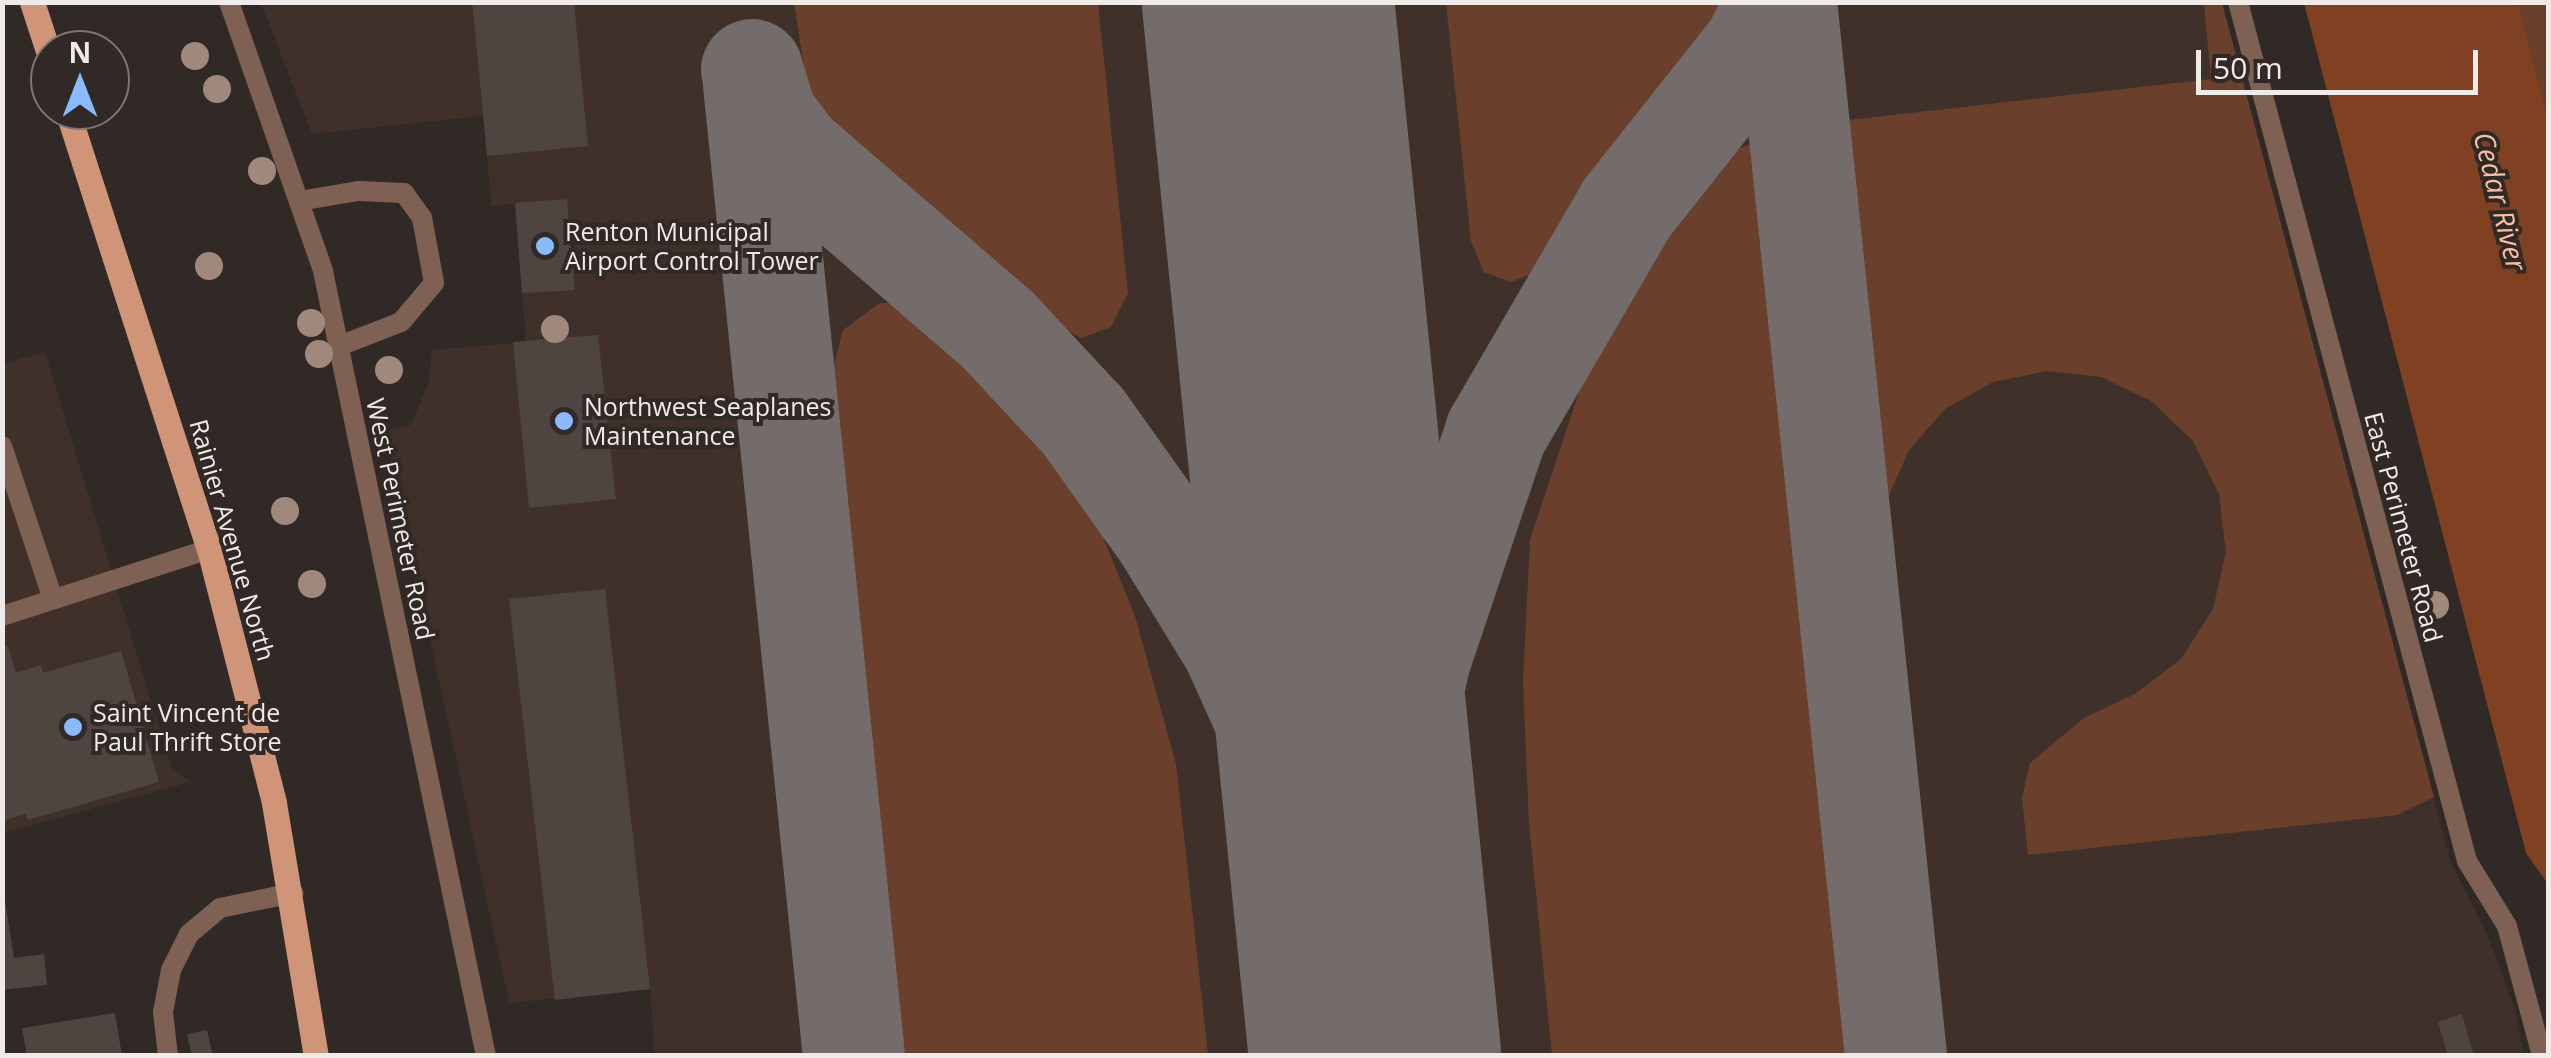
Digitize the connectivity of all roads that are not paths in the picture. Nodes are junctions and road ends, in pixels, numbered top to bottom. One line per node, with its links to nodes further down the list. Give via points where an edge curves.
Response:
1 (32, 2): 4 (main road)
2 (229, 2): 6 (lane, West Perimeter Road)
3 (2238, 2): 16 (lane, East Perimeter Road, via 2467,860 2507,926)
4 (41, 30)
5 (73, 130): 9 (main road, Rainier Avenue North)
6 (298, 201): 7 (lane, West Perimeter Road); 7 (lane, via 358,191 404,193 422,218 434,284 401,322)
7 (339, 346): 15 (lane, West Perimeter Road)
8 (2, 446): 10 (lane)
9 (209, 549): 10 (lane); 12 (main road, Rainier Avenue North)
10 (54, 599): 11 (lane)
11 (2, 616)
12 (292, 893): 13 (lane, via 220,908 189,934 171,970 163,1012); 14 (main road, Rainier Avenue North)
13 (168, 1056)
14 (316, 1056)
15 (486, 1056)
16 (2542, 1056)

